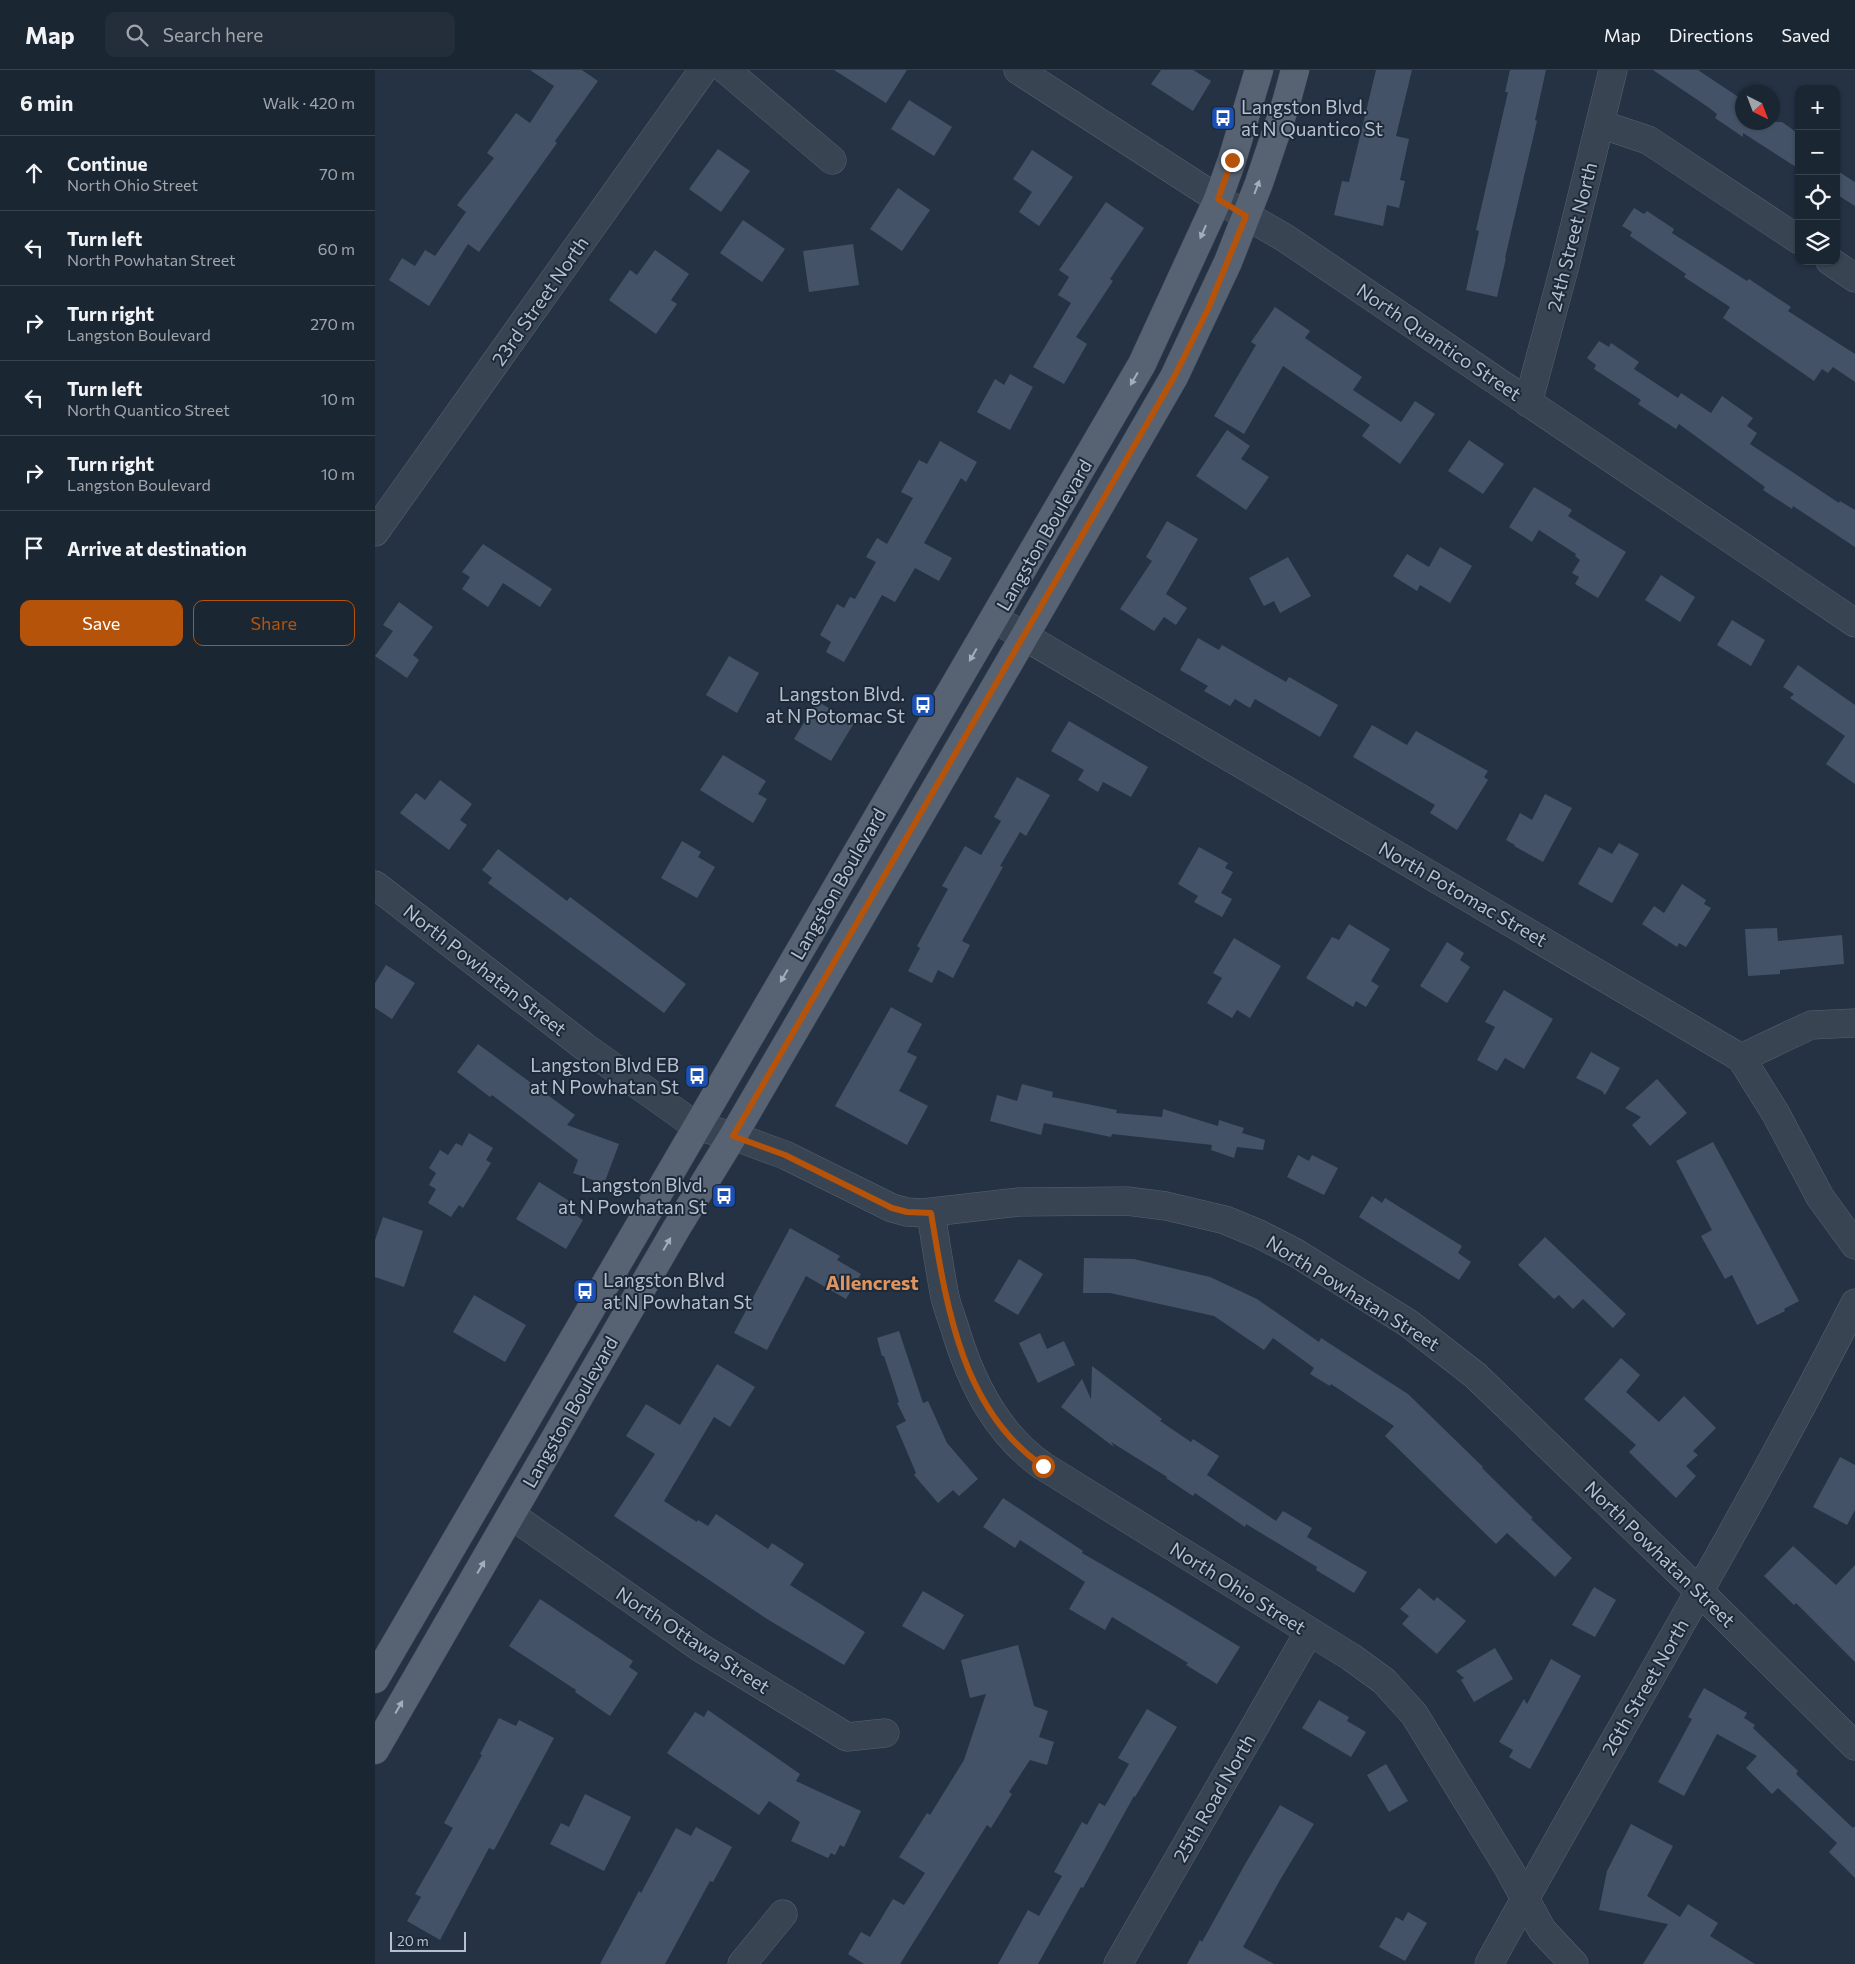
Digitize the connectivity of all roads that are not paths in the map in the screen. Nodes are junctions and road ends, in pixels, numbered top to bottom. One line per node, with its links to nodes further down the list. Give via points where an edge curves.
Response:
1 (703, 70): 15 (street, 23rd Street North)
2 (726, 70): 8 (street)
3 (1018, 70): 9 (street, North Quantico Street)
4 (1259, 70): 9 (main road, Langston Boulevard)
5 (1295, 70): 10 (main road, Langston Boulevard, one-way to 5)
6 (1613, 70): 7 (street, 24th Street North)
7 (1600, 124): 11 (street, via 1648,140); 14 (street, 24th Street North)
8 (833, 160)
9 (1218, 199): 10 (street, North Quantico Street); 16 (main road, Langston Boulevard, one-way to 16, via 1142,364)
10 (1246, 216): 14 (street, North Quantico Street, via 1285,238); 18 (main road, Langston Boulevard, via 1208,309 1174,377)
11 (1795, 237)
12 (1836, 265): 13 (street)
13 (1855, 278)
14 (1527, 403): 17 (street, North Quantico Street)
15 (375, 532)
16 (995, 619): 18 (street, North Potomac Street); 22 (main road, Langston Boulevard, one-way to 22)
17 (1855, 623)
18 (1024, 636): 21 (street, North Potomac Street); 23 (main road, Langston Boulevard)
19 (375, 886): 22 (street, North Powhatan Street, via 585,1048)
20 (1855, 1023): 21 (street, via 1811,1025)
21 (1741, 1058): 25 (street, North Potomac Street, via 1776,1114 1820,1197)
22 (696, 1126): 23 (street, North Powhatan Street); 30 (main road, Langston Boulevard)
23 (733, 1136): 24 (street, North Powhatan Street, via 785,1155 892,1208); 27 (main road, Langston Boulevard, one-way to 23)
24 (931, 1213): 28 (street, North Powhatan Street, via 1019,1202 1127,1201 1213,1216 1275,1241 1408,1323 1455,1358); 29 (street, North Ohio Street, via 944,1292 965,1359 985,1402 1020,1447 1048,1469)
25 (1855, 1245)
26 (1855, 1303): 28 (street, 26th Street North)
27 (511, 1515): 31 (street, North Ottawa Street, via 701,1648 847,1737); 33 (main road, Langston Boulevard, one-way to 27)
28 (1700, 1592): 32 (street, North Powhatan Street); 34 (street, 26th Street North)
29 (1309, 1632): 34 (street, North Ohio Street, via 1377,1675 1409,1707); 37 (street, 25th Road North)
30 (375, 1678)
31 (885, 1733)
32 (1855, 1746)
33 (375, 1750)
34 (1524, 1898): 38 (street, 26th Street North); 39 (street, North Ohio Street, via 1541,1930)
35 (783, 1914): 36 (street)
36 (742, 1964)
37 (1118, 1964)
38 (1489, 1964)
39 (1574, 1964)

